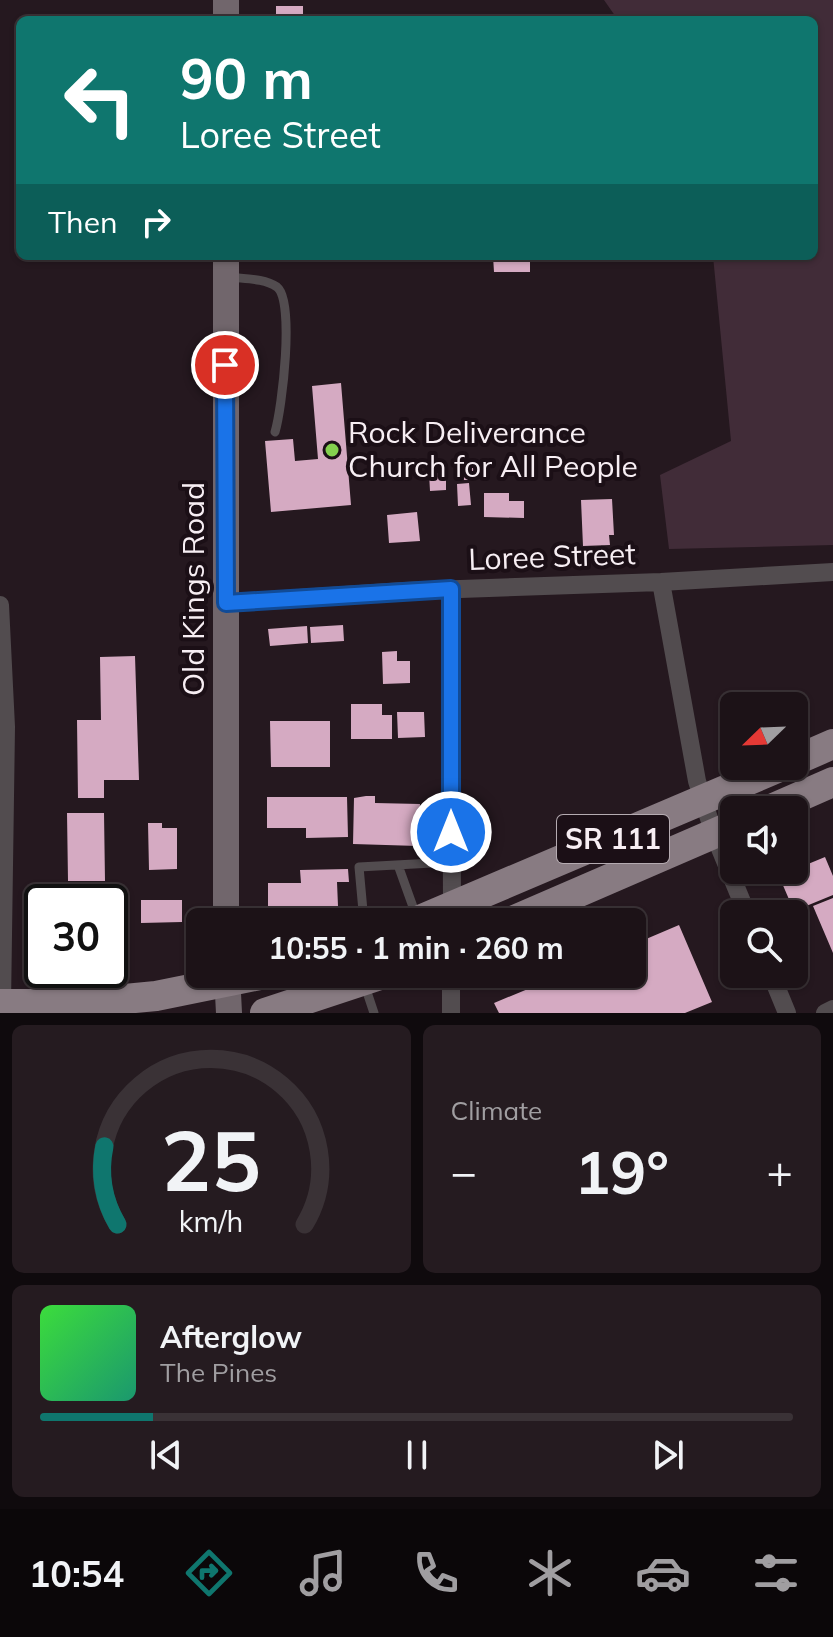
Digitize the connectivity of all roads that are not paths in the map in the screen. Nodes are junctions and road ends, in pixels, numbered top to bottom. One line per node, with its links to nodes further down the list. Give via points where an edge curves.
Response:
1 (225, 266): 2 (lane, via 280,289 287,306); 6 (street, Old Kings Road)
2 (275, 432)
3 (833, 572): 4 (street, Loree Street)
4 (661, 582): 5 (street, Loree Street); 13 (street)
5 (451, 589): 6 (street, Loree Street); 16 (street)
6 (226, 603): 18 (street, Old Kings Road)
7 (0, 605): 30 (street, via 6,727)
8 (833, 744): 9 (main road)
9 (808, 755)
10 (749, 780): 13 (main road, SR 111)
11 (833, 782): 12 (main road)
12 (801, 796)
13 (703, 800): 14 (street); 22 (main road, SR 111)
14 (720, 823)
15 (720, 831): 23 (main road, SR 111)
16 (451, 862): 17 (lane); 21 (street)
17 (398, 865): 19 (lane, via 359,867); 20 (lane)
18 (226, 908)
19 (363, 908)
20 (412, 908)
21 (452, 908)
22 (465, 908)
23 (542, 908)
24 (186, 987): 30 (main road, via 142,997)
25 (228, 988): 32 (street)
26 (342, 988): 33 (main road)
27 (373, 988): 34 (lane)
28 (451, 988): 35 (street)
29 (777, 988): 36 (street)
30 (1, 1007)
31 (833, 1009): 37 (street)
32 (229, 1013)
33 (265, 1013)
34 (374, 1013)
35 (451, 1013)
36 (787, 1013)
37 (825, 1013)

